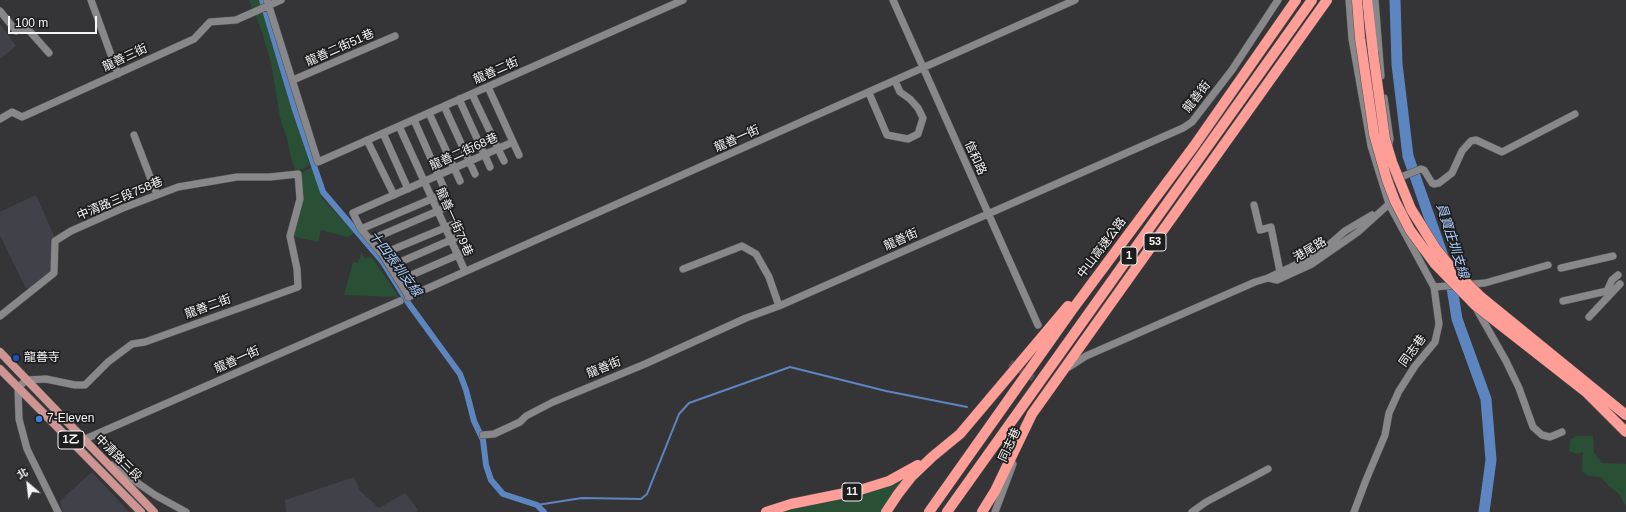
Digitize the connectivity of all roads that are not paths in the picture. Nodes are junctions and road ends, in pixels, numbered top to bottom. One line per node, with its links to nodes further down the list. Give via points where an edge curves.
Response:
1 (91, 0): 19 (street)
2 (281, 0): 14 (street)
3 (682, 0): 22 (street, 龍善二街)
4 (893, 0): 18 (street, 信和路)
5 (1075, 0): 18 (street, 龍善一街)
6 (1278, 0): 62 (street, 龍善街, via 1232,70 1192,122 1145,146)
7 (1296, 0): 60 (highway, 中山高速公路 / 1)
8 (1312, 0): 113 (highway, 1)
9 (1327, 0): 105 (highway, 53, via 1036,408)
10 (1349, 0): 39 (street, via 1352,39)
11 (1357, 0): 99 (highway, bridge, via 1374,134 1387,180 1410,230 1432,261 1476,305 1586,392)
12 (1366, 0): 97 (highway, bridge, via 1385,139 1411,209 1433,245 1481,297)
13 (1376, 0): 39 (street, via 1380,73 1390,143 1384,153)
14 (267, 4): 19 (street, 龍善三街, via 236,20 210,22 194,39); 20 (street, 龍善二街51巷)
15 (0, 11): 17 (street, via 16,31 26,27)
16 (395, 36): 20 (street, 龍善二街51巷)
17 (49, 52)
18 (923, 69): 21 (street, 龍善一街); 62 (street, 信和路)
19 (118, 74): 29 (street, 龍善三街, via 22,117 12,112)
20 (293, 80): 41 (street, 龍善二街51巷)
21 (895, 81): 23 (street, 龍善一街); 23 (street, via 900,92 918,108 923,118 918,134 908,139 887,135)
22 (488, 87): 24 (street, 龍善二街); 35 (street)
23 (870, 92): 77 (street, 龍善一街)
24 (472, 94): 25 (street, 龍善二街); 36 (street)
25 (459, 100): 26 (street, 龍善二街); 37 (street)
26 (444, 106): 27 (street, 龍善二街); 42 (street)
27 (430, 113): 30 (street, 龍善二街); 44 (street)
28 (1575, 114): 50 (street, via 1502,152 1476,140 1471,141 1462,151 1452,173 1438,183 1434,184 1424,170 1419,169)
29 (0, 118)
30 (414, 120): 31 (street, 龍善二街); 47 (street)
31 (399, 126): 32 (street, 龍善二街); 49 (street, 龍善二街68巷)
32 (383, 133): 34 (street, 龍善二街); 52 (street)
33 (134, 135): 53 (street)
34 (367, 140): 41 (street, 龍善二街); 54 (street)
35 (513, 142): 36 (street, 龍善二街68巷); 38 (street)
36 (498, 149): 37 (street, 龍善二街68巷); 40 (street)
37 (484, 155): 42 (street, 龍善二街68巷); 43 (street)
38 (519, 155)
39 (1375, 157): 50 (street)
40 (504, 161)
41 (318, 162)
42 (469, 162): 44 (street, 龍善二街68巷); 46 (street)
43 (490, 167)
44 (454, 168): 47 (street, 龍善二街68巷); 48 (street)
45 (298, 174): 53 (street, 中清路三段758巷, via 208,180); 94 (street, 龍善二街, via 300,199 290,236 298,287 145,342 132,344 108,362 86,385 46,379)
46 (475, 174)
47 (439, 175): 49 (street, 龍善二街68巷); 51 (street)
48 (460, 181)
49 (424, 182): 52 (street, 龍善二街68巷); 56 (street, 龍善一街79巷)
50 (1384, 186): 57 (street)
51 (444, 188)
52 (408, 189): 54 (street, 龍善二街68巷)
53 (157, 195): 89 (street, 中清路三段758巷, via 59,237 55,241 54,273)
54 (394, 195): 65 (street, 龍善二街68巷, via 353,213)
55 (441, 195): 56 (street)
56 (432, 199): 61 (street, 龍善一街79巷); 65 (street)
57 (1389, 204): 78 (street, via 1345,231 1306,260); 80 (street, 港尾路, via 1358,232 1312,264 1277,280); 84 (street, 同志巷)
58 (1254, 205): 78 (street, via 1260,230 1271,227)
59 (447, 207): 61 (street)
60 (1149, 207): 103 (highway, via 960,434); 112 (highway, 中山高速公路 / 1)
61 (438, 211): 64 (street, 龍善一街79巷); 67 (street)
62 (988, 213): 88 (street, 龍善街); 91 (street, 信和路)
63 (454, 224): 64 (street)
64 (445, 228): 68 (street, 龍善一街79巷); 70 (street)
65 (361, 229): 67 (street, 龍善二街68巷)
66 (460, 236): 68 (street)
67 (370, 240): 70 (street, 龍善二街68巷)
68 (451, 240): 71 (street, 龍善一街79巷); 74 (street)
69 (467, 251): 71 (street)
70 (382, 254): 74 (street, 龍善二街68巷)
71 (457, 255): 77 (street, 龍善一街79巷); 81 (street)
72 (1613, 256): 75 (street)
73 (1548, 265): 82 (street, via 1485,283)
74 (391, 266): 81 (street, 龍善二街68巷)
75 (1561, 268)
76 (683, 269): 88 (street, via 742,246 756,254 769,277)
77 (465, 271): 85 (street, 龍善一街)
78 (1280, 272): 80 (street)
79 (1618, 275): 87 (street, via 1612,280 1607,291)
80 (1268, 278): 96 (street, 港尾路, via 1086,356 1069,367)
81 (400, 280): 85 (street, 龍善二街68巷)
82 (1464, 284): 84 (street); 98 (street, via 1519,388 1533,427 1542,435 1550,437)
83 (1620, 284): 90 (street)
84 (1434, 287): 118 (street, 同志巷, via 1439,324 1435,342 1399,391 1389,413 1385,435)
85 (409, 297)
86 (400, 301): 101 (street, 龍善一街)
87 (1563, 301)
88 (779, 306): 100 (street, 龍善街, via 553,402 494,434)
89 (0, 316)
90 (1588, 317)
91 (1038, 326)
92 (0, 352): 94 (main road, 中清路三段 / 1乙)
93 (0, 368): 95 (main road, 中清路三段 / 1乙)
94 (26, 380): 95 (street); 101 (main road, 中清路三段 / 1乙)
95 (18, 388): 106 (street, via 19,419 27,449); 107 (main road, 中清路三段 / 1乙)
96 (1052, 391): 116 (street, 同志巷, via 1033,422 1014,462)
97 (1626, 415)
98 (1562, 432)
99 (1626, 432)
100 (483, 435)
101 (84, 440): 102 (main road, 中清路三段 / 1乙)
102 (98, 454): 108 (main road, 中清路三段 / 1乙); 109 (street, via 155,495)
103 (932, 457): 110 (highway, 11, via 889,481); 111 (highway, via 898,494)
104 (1268, 469): 117 (street)
105 (994, 491): 114 (highway); 115 (highway)
106 (58, 512)
107 (141, 512)
108 (154, 512)
109 (186, 512)
110 (766, 512)
111 (886, 512)
112 (929, 512)
113 (947, 512)
114 (982, 512)
115 (989, 512)
116 (995, 512)
117 (1192, 512)
118 (1354, 512)

